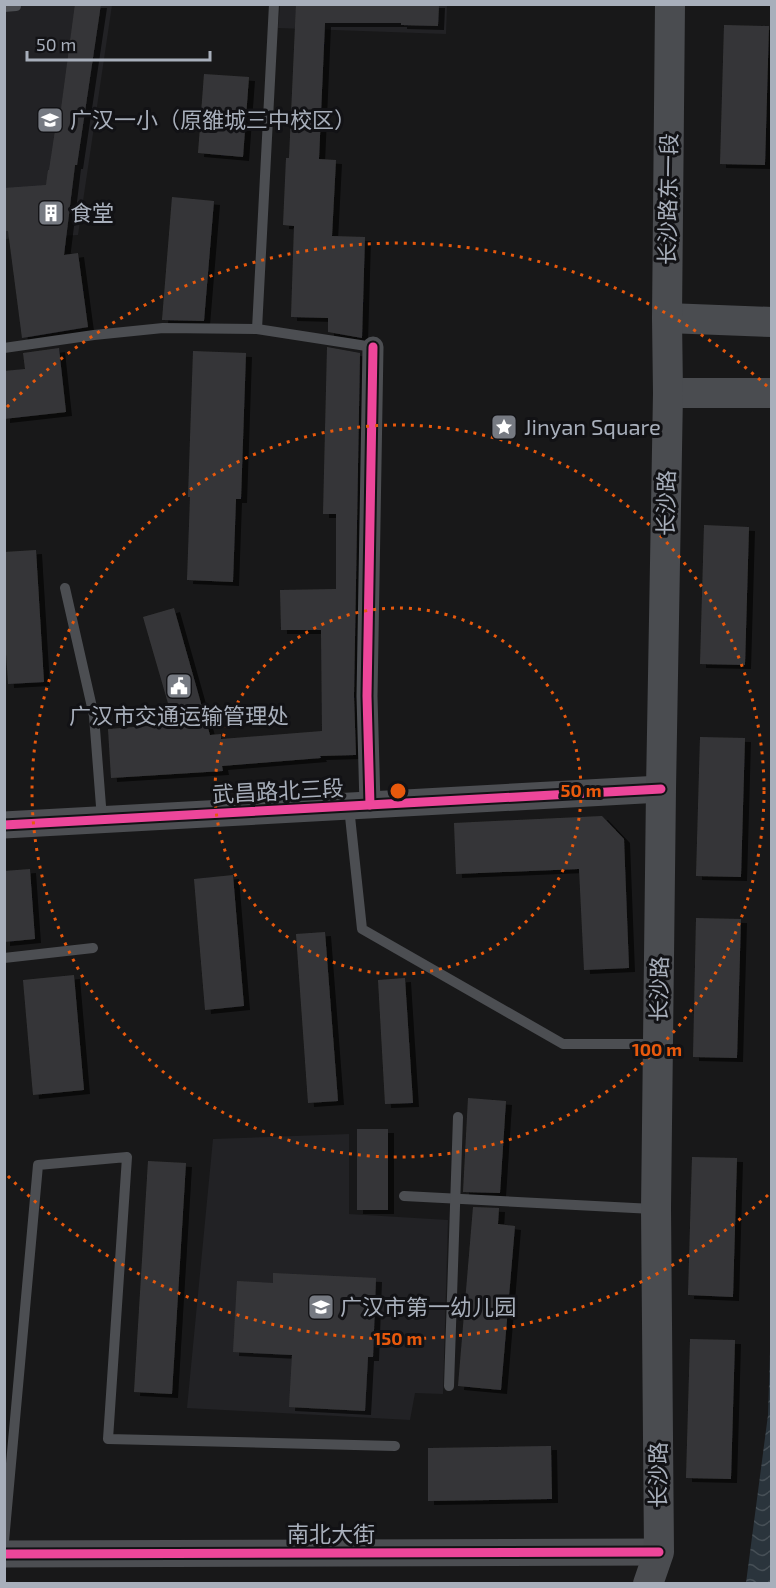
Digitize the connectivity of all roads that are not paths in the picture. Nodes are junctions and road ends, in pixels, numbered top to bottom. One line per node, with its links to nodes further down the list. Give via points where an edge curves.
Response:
1 (16, 4): 4 (lane)
2 (274, 4): 7 (lane)
3 (670, 4): 5 (main road, 长沙路东一段)
4 (4, 7)
5 (667, 318): 6 (main road); 10 (main road, 长沙路东一段)
6 (771, 322)
7 (257, 329): 8 (lane); 9 (lane, via 163,328)
8 (373, 347): 14 (street, via 367,696)
9 (4, 348)
10 (669, 393): 11 (main road); 13 (main road, 长沙路)
11 (771, 393)
12 (65, 588): 15 (lane, via 94,716)
13 (661, 789): 14 (street, 武昌路北三段); 19 (main road, 长沙路)
14 (359, 806): 15 (street, 武昌路北三段); 19 (lane, via 362,929 563,1044)
15 (102, 820): 16 (street, 武昌路北三段)
16 (4, 825)
17 (93, 948): 18 (lane)
18 (4, 958)
19 (658, 1044): 23 (main road, 长沙路)
20 (458, 1117): 22 (lane)
21 (405, 1196): 22 (lane)
22 (455, 1199): 23 (lane); 24 (lane)
23 (656, 1209): 27 (main road, 长沙路)
24 (449, 1386)
25 (395, 1446): 26 (lane, via 108,1439 127,1157 38,1166)
26 (4, 1541)
27 (658, 1552): 28 (street, 南北大街); 29 (main road, 长沙路)
28 (4, 1554)
29 (648, 1584)

